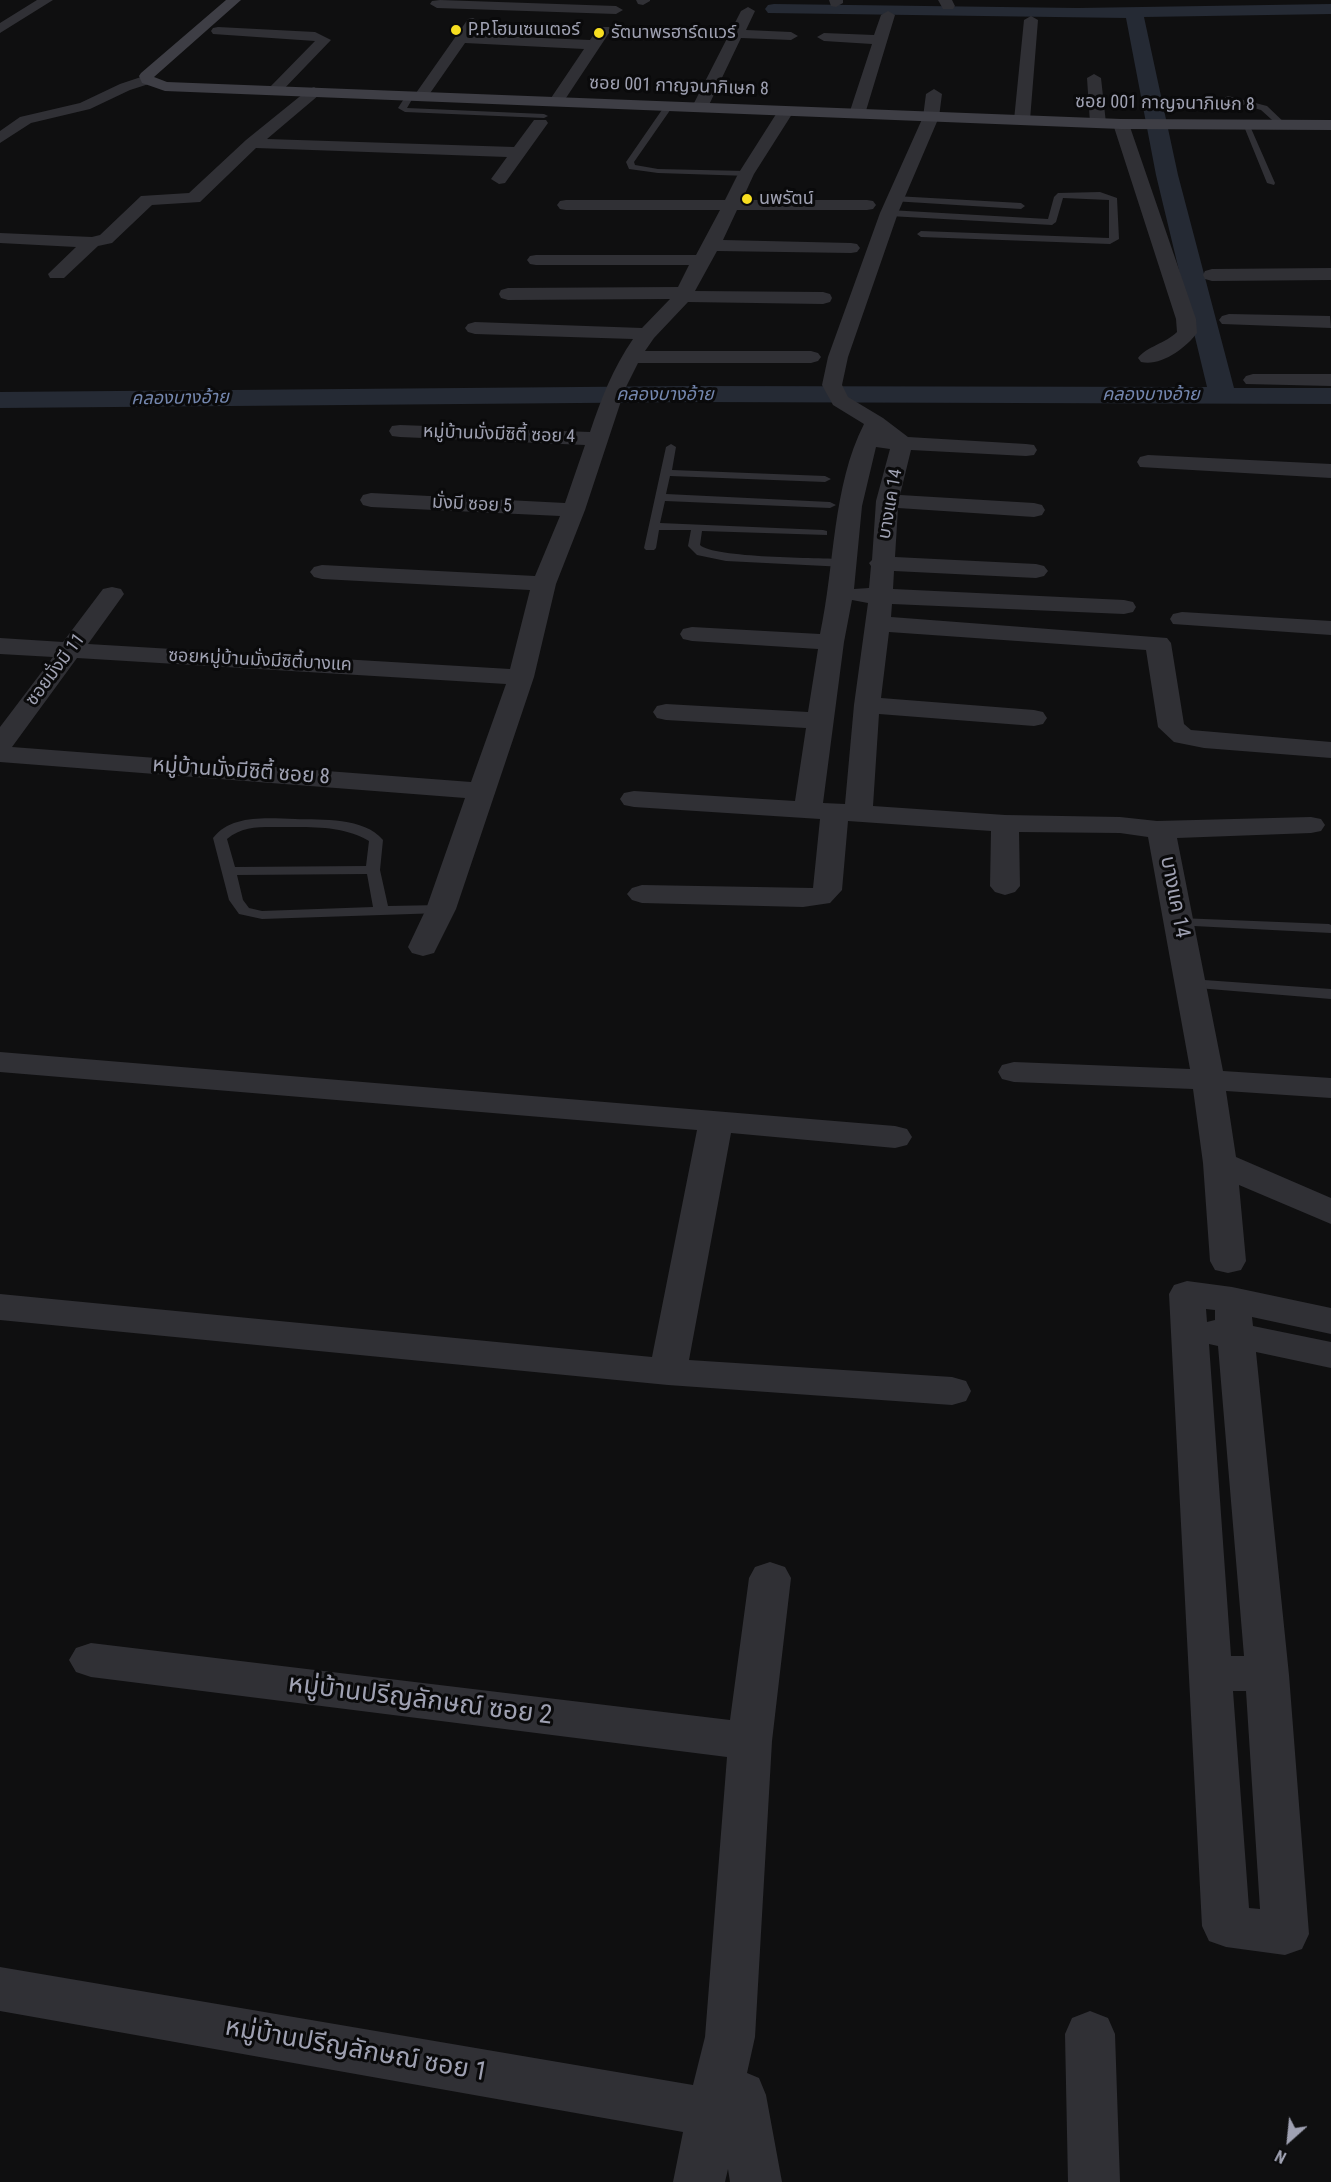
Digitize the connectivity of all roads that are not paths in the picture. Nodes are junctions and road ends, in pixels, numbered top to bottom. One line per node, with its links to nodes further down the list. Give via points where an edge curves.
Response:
1 (46, 0): 8 (street)
2 (234, 0): 17 (street, via 146,76)
3 (437, 4): 5 (street)
4 (751, 4): 10 (street)
5 (484, 6): 13 (street); 15 (street, via 616,10)
6 (888, 15): 14 (street)
7 (1031, 20): 30 (street)
8 (1, 28)
9 (218, 31): 18 (street, via 315,36 324,40)
10 (737, 34): 11 (street); 25 (street)
11 (791, 36)
12 (824, 37): 14 (street)
13 (461, 39): 15 (street); 21 (street)
14 (880, 40): 27 (street)
15 (594, 45): 23 (street)
16 (1094, 78): 31 (street)
17 (147, 80): 18 (street, ซอย 001 กาญจนาภิเษก 8, via 165,86); 36 (street, via 85,106 26,120)
18 (275, 90): 19 (street, ซอย 001 กาญจนาภิเษก 8)
19 (314, 92): 21 (street, ซอย 001 กาญจนาภิเษก 8); 37 (street)
20 (934, 94): 28 (street)
21 (415, 96): 23 (street, ซอย 001 กาญจนาภิเษก 8); 29 (lane, via 402,108)
22 (1228, 98): 34 (lane, via 1264,108)
23 (557, 101): 24 (street, ซอย 001 กาญจนาภิเษก 8)
24 (669, 106): 25 (street, ซอย 001 กาญจนาภิเษก 8); 39 (lane, via 630,162 632,167)
25 (700, 107): 26 (street, ซอย 001 กาญจนาภิเษก 8)
26 (786, 111): 27 (street, ซอย 001 กาญจนาภิเษก 8); 39 (street)
27 (857, 114): 28 (street, ซอย 001 กาญจนาภิเษก 8)
28 (931, 117): 30 (street, ซอย 001 กาญจนาภิเษก 8); 46 (street)
29 (542, 120): 38 (street)
30 (1023, 120): 31 (street, ซอย 001 กาญจนาภิเษก 8)
31 (1098, 123): 32 (street, ซอย 001 กาญจนาภิเษก 8)
32 (1121, 124): 33 (street, ซอย 001 กาญจนาภิเษก 8); 69 (street, via 1186,319 1187,333 1175,345)
33 (1246, 126): 34 (street, ซอย 001 กาญจนาภิเษก 8); 41 (lane)
34 (1284, 126): 35 (street, ซอย 001 กาญจนาภิเษก 8)
35 (1329, 128)
36 (0, 138)
37 (252, 143): 38 (street); 42 (street)
38 (518, 152): 40 (street)
39 (746, 174): 44 (street)
40 (499, 179)
41 (1271, 183)
42 (194, 198): 48 (street); 53 (street, via 147,200 106,239)
43 (566, 205): 44 (street)
44 (732, 205): 45 (street); 55 (street)
45 (867, 206)
46 (892, 206): 47 (lane); 49 (lane); 73 (street, บางแค 14, via 838,357 836,393)
47 (1021, 206)
48 (178, 214)
49 (1052, 222): 52 (lane); 52 (lane, via 1061,195 1113,198 1114,239)
50 (921, 234): 52 (lane)
51 (0, 238): 53 (street)
52 (1050, 238)
53 (92, 242): 57 (street)
54 (851, 248): 55 (street)
55 (706, 253): 56 (street); 61 (street)
56 (536, 260)
57 (57, 274)
58 (1331, 274): 59 (street)
59 (1212, 275)
60 (508, 294): 61 (street)
61 (684, 295): 62 (street); 66 (street)
62 (824, 298)
63 (1229, 320): 64 (street)
64 (1331, 323)
65 (475, 328): 66 (street)
66 (647, 334): 67 (street)
67 (631, 357): 68 (street); 74 (street)
68 (811, 357)
69 (1148, 358)
70 (1252, 380): 71 (street)
71 (1331, 380)
72 (400, 431): 74 (street, หมู่บ้านมั่งมีซิตี้ ซอย 4)
73 (871, 432): 75 (street, บางแค 14); 84 (street, บางแค 14)
74 (598, 439): 86 (street)
75 (902, 443): 77 (street); 85 (street, บางแค 14)
76 (671, 447): 80 (lane)
77 (1026, 450)
78 (1148, 462): 79 (street)
79 (1331, 471)
80 (666, 473): 81 (lane); 82 (lane)
81 (825, 479)
82 (660, 497): 84 (lane); 88 (lane)
83 (370, 500): 86 (street, มั่งมี ซอย 5)
84 (841, 505): 85 (street); 92 (street, บางแค 14)
85 (887, 505): 87 (street); 93 (street, บางแค 14)
86 (574, 510): 96 (street)
87 (1034, 510)
88 (654, 526): 89 (lane); 91 (lane)
89 (697, 527): 90 (lane); 92 (lane, via 694,546 701,553)
90 (823, 533)
91 (650, 548)
92 (844, 563): 98 (street, บางแค 14)
93 (881, 563): 94 (street); 99 (street, บางแค 14)
94 (1036, 571)
95 (322, 572): 96 (street)
96 (544, 584): 108 (street)
97 (112, 594): 107 (street, ซอยมั่งมี 11)
98 (841, 594): 99 (street); 105 (street, บางแค 14)
99 (880, 597): 100 (street); 102 (street, บางแค 14)
100 (1124, 607)
101 (1182, 619): 103 (street)
102 (878, 624): 109 (street, บางแค 14); 114 (street, via 1158,643 1171,727 1183,736)
103 (1331, 628)
104 (692, 634): 105 (street)
105 (831, 642): 112 (street, บางแค 14)
106 (0, 646): 107 (street, ซอยหมู่บ้านมั่งมีซิตี้บางแค)
107 (71, 650): 108 (street, ซอยหมู่บ้านมั่งมีซิตี้บางแค); 113 (street, ซอยมั่งมี 11)
108 (520, 677): 116 (street)
109 (867, 705): 111 (street); 118 (street, บางแค 14)
110 (666, 712): 112 (street)
111 (1034, 718)
112 (819, 721): 118 (street, บางแค 14)
113 (0, 745)
114 (1331, 750)
115 (0, 754): 116 (street, หมู่บ้านมั่งมีซิตี้ ซอย 8)
116 (481, 791): 126 (street)
117 (634, 799): 118 (street, บางแค 14)
118 (834, 812): 119 (street, บางแค 14); 125 (street, via 827,890 820,897)
119 (1005, 823): 121 (street, บางแค 14, via 1120,825); 124 (street)
120 (1311, 825): 121 (street)
121 (1156, 830): 128 (street, บางแค 14, via 1162,836)
122 (373, 870): 123 (lane); 123 (lane, via 376,840 367,834 352,828 298,824 241,825 229,830 220,838); 127 (lane)
123 (229, 871): 127 (lane, via 236,900 244,911 262,915)
124 (1005, 886)
125 (642, 894)
126 (441, 909): 127 (lane); 130 (street)
127 (382, 912)
128 (1179, 922): 129 (lane); 131 (street, บางแค 14)
129 (1329, 929)
130 (423, 947)
131 (1190, 984): 132 (lane); 135 (street, บางแค 14)
132 (1331, 994)
133 (0, 1062): 137 (street)
134 (1014, 1072): 135 (street)
135 (1208, 1080): 136 (street); 139 (street, บางแค 14)
136 (1331, 1088)
137 (716, 1121): 138 (street); 146 (street)
138 (895, 1137)
139 (1220, 1163): 140 (street); 141 (street, บางแค 14)
140 (1331, 1212)
141 (1228, 1262)
142 (0, 1307): 146 (street)
143 (1234, 1317): 144 (street); 145 (street); 150 (street, via 1190,1330); 151 (street)
144 (1331, 1321)
145 (1331, 1355)
146 (668, 1372): 147 (street)
147 (952, 1391)
148 (770, 1578): 152 (street)
149 (91, 1660): 152 (street, หมู่บ้านปรีญลักษณ์ ซอย 2)
150 (1212, 1672): 151 (street); 151 (street, via 1226,1926 1286,1934)
151 (1267, 1675)
152 (750, 1741): 155 (street)
153 (0, 1989): 155 (street, หมู่บ้านปรีญลักษณ์ ซอย 1)
154 (1090, 2034): 158 (street)
155 (728, 2115): 156 (street); 157 (street)
156 (699, 2182)
157 (756, 2182)
158 (1094, 2182)

